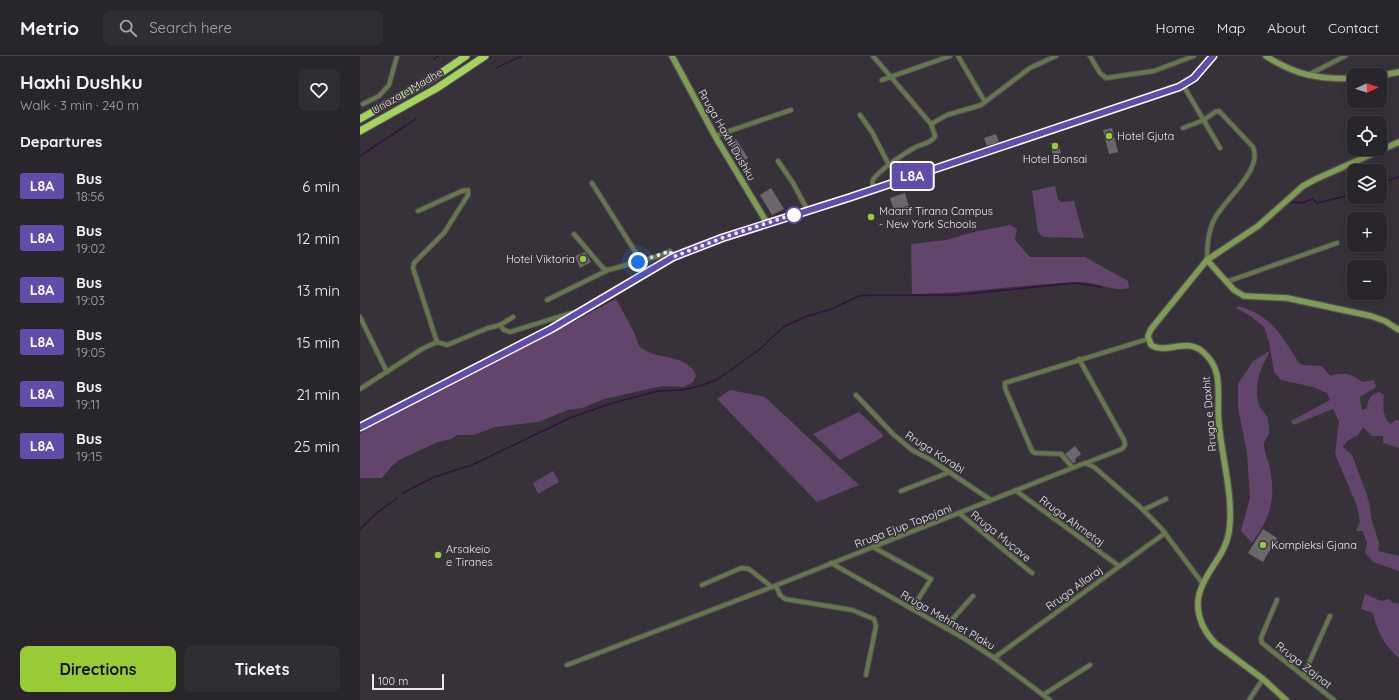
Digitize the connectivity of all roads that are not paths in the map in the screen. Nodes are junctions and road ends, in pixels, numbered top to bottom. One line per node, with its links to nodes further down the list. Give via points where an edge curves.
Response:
1 (397, 56): 24 (street, via 390,85 379,96)
2 (466, 56): 27 (highway, Unaza e Madhe)
3 (485, 56): 31 (highway, Unaza e Madhe, via 437,88)
4 (672, 56): 32 (street, Rruga Haxhi Dushku)
5 (873, 56): 19 (street)
6 (934, 56): 15 (street)
7 (950, 56): 15 (street)
8 (958, 56): 23 (street)
9 (1056, 56): 23 (street, via 1030,68)
10 (1090, 56): 11 (street, via 1106,78 1154,71)
11 (1194, 56)
12 (1213, 56): 22 (main road, via 1194,78)
13 (1266, 56): 17 (street)
14 (1345, 56): 17 (street)
15 (936, 61): 19 (street)
16 (1399, 72): 18 (street)
17 (1308, 75): 20 (street)
18 (1387, 75)
19 (891, 77): 21 (street); 29 (street)
20 (1347, 78)
21 (882, 80)
22 (1183, 85): 28 (street); 38 (main road)
23 (985, 102): 29 (street, via 947,115)
24 (363, 104)
25 (791, 110): 32 (street)
26 (860, 115): 36 (street)
27 (360, 119)
28 (1204, 120): 30 (street); 34 (street); 45 (street, via 1219,111 1253,147 1255,155 1247,175 1214,220)
29 (931, 124): 36 (street, via 934,139)
30 (1183, 128)
31 (360, 131)
32 (714, 136): 41 (street, Rruga Haxhi Dushku)
33 (1399, 142): 45 (street, via 1308,182 1258,226)
34 (1220, 148)
35 (778, 161): 39 (street)
36 (889, 165): 38 (street, via 874,179)
37 (592, 183): 46 (street)
38 (874, 190): 39 (main road)
39 (808, 210): 41 (main road)
40 (418, 211): 56 (street, via 462,190 468,190 468,195 444,233 414,263 413,268)
41 (767, 224): 44 (main road)
42 (574, 234): 47 (street, via 599,264)
43 (1337, 243): 48 (street)
44 (673, 257): 46 (street, via 670,251); 50 (main road)
45 (1207, 260): 48 (street); 55 (street, via 1151,329)
46 (641, 261): 47 (street)
47 (608, 270): 49 (street)
48 (1226, 282): 54 (street, via 1244,296 1288,298 1371,316)
49 (546, 300)
50 (577, 314): 53 (street, via 571,313 510,332); 61 (main road)
51 (360, 317): 58 (street)
52 (513, 318): 53 (street)
53 (500, 325): 56 (street, via 447,345)
54 (1399, 330)
55 (1148, 339): 57 (street); 76 (street, Rruga e Daxhit, via 1151,345 1157,348 1187,345 1197,348 1209,358 1217,375 1218,417 1227,486 1229,528 1222,552)
56 (437, 342): 58 (street)
57 (1079, 359): 62 (street, Rruga Ejup Topojani, via 1124,440 1122,449); 63 (street, via 1005,384 1032,451 1061,454)
58 (387, 372): 59 (street)
59 (360, 389)
60 (856, 395): 64 (street, Rruga Korabi, via 912,450)
61 (360, 426)
62 (1085, 463): 63 (street, Rruga Ejup Topojani); 69 (street, via 1094,467)
63 (1072, 467): 65 (street, Rruga Ejup Topojani)
64 (950, 472): 66 (street); 68 (street, Rruga Korabi)
65 (1015, 490): 68 (street, Rruga Ejup Topojani); 74 (street, Rruga Ahmetaj)
66 (901, 491)
67 (1166, 499): 69 (street)
68 (992, 500): 70 (street, Rruga Ejup Topojani)
69 (1143, 510): 71 (street)
70 (959, 513): 72 (street, Rruga Ejup Topojani); 75 (street, Rruga Muçave)
71 (1165, 533): 74 (street, Rruga Allaraj); 76 (street)
72 (873, 547): 73 (street, Rruga Ejup Topojani); 81 (street, via 931,579)
73 (831, 563): 78 (street, Rruga Ejup Topojani); 81 (street, Rruga Mehmet Plaku)
74 (1119, 566): 84 (street, Rruga Allaraj)
75 (1032, 572)
76 (1203, 584): 89 (street, Rruga e Daxhit, via 1198,609 1205,631 1216,644)
77 (702, 585): 78 (street, via 745,568)
78 (774, 586): 85 (street, Rruga Ejup Topojani); 87 (street, via 784,599 852,610 874,619 876,626)
79 (974, 596): 83 (street)
80 (1277, 600): 88 (street, Rruga Zajnat, via 1261,641)
81 (912, 609): 83 (street, Rruga Mehmet Plaku)
82 (1330, 616): 88 (street)
83 (946, 628): 84 (street, Rruga Mehmet Plaku)
84 (994, 658): 90 (street, Rruga Mehmet Plaku)
85 (567, 665)
86 (1090, 665): 90 (street)
87 (866, 675)
88 (1303, 676): 94 (street, Rruga Zajnat)
89 (1263, 679): 92 (street); 93 (street, Rruga e Daxhit)
90 (1043, 695): 91 (street, Rruga Mehmet Plaku)
91 (1050, 700)
92 (1249, 700)
93 (1286, 700)
94 (1334, 700)

